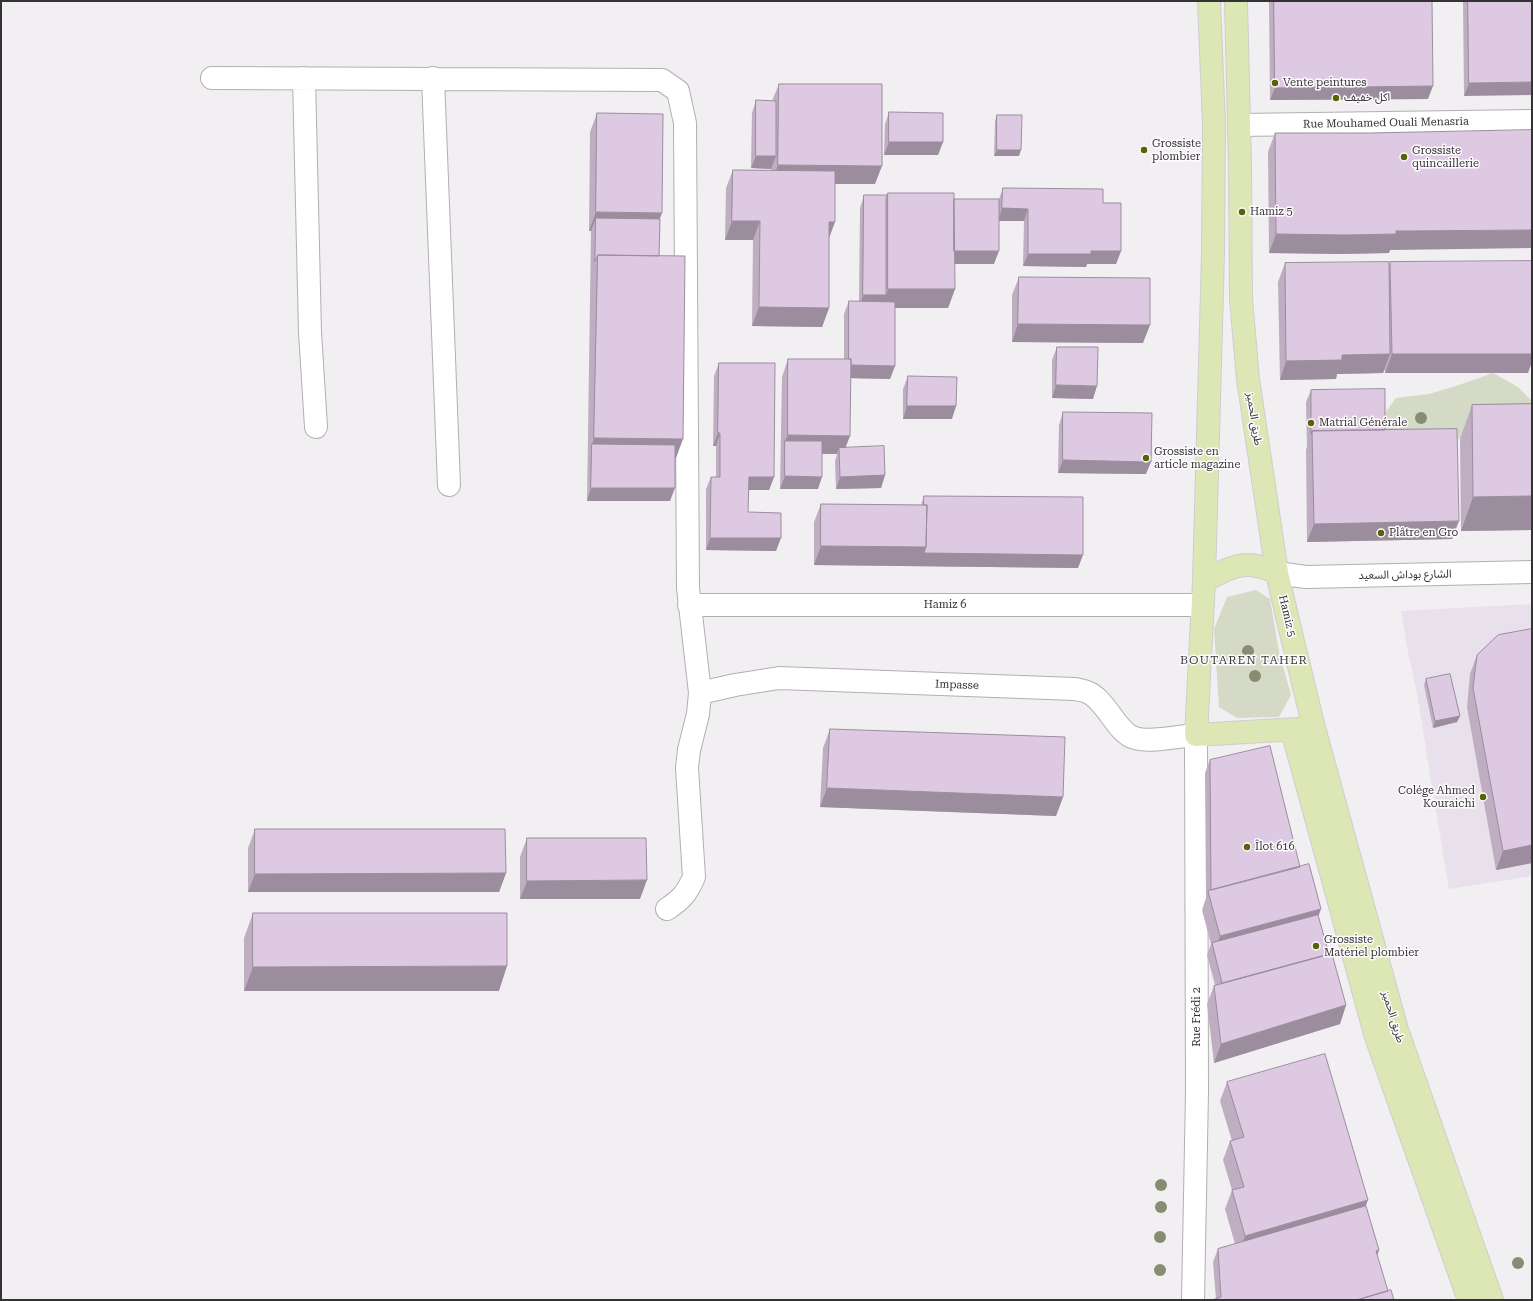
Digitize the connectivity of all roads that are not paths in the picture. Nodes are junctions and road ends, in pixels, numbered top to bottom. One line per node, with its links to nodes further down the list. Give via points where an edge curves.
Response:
1 (1209, 1): 12 (main road, via 1214,164)
2 (1236, 1): 7 (main road, طريق الحميز)
3 (212, 78): 4 (street)
4 (304, 78): 5 (street); 8 (street, via 310,332)
5 (433, 78): 9 (street); 13 (street, via 662,80 678,91 685,123)
6 (1532, 121): 7 (street, Rue Mouhamed Ouali Menasria)
7 (1239, 125): 11 (main road, طريق الحميز, via 1241,299 1248,379)
8 (316, 427)
9 (449, 486)
10 (1532, 572): 11 (street, الشارع بوداش السعيد, via 1306,577)
11 (1278, 573): 12 (main road, via 1265,567 1243,565 1228,568); 16 (main road, Hamiz 5)
12 (1204, 580): 14 (main road)
13 (689, 605): 14 (street, Hamiz 6); 15 (street)
14 (1202, 605): 18 (main road)
15 (700, 693): 18 (street, Impasse, via 779,678 1075,690 1088,692 1100,700 1125,732 1134,738 1146,740); 19 (street, via 698,714 688,750 687,768 694,877 684,896)
16 (1314, 728): 17 (main road); 22 (main road, طريق الحميز, via 1397,1030)
17 (1292, 730): 18 (main road); 21 (main road, طريق الحميز, via 1376,1037)
18 (1196, 735): 20 (street, Rue Frédi 2, via 1197,1092)
19 (667, 909)
20 (1194, 1300)
21 (1469, 1300)
22 (1492, 1300)

